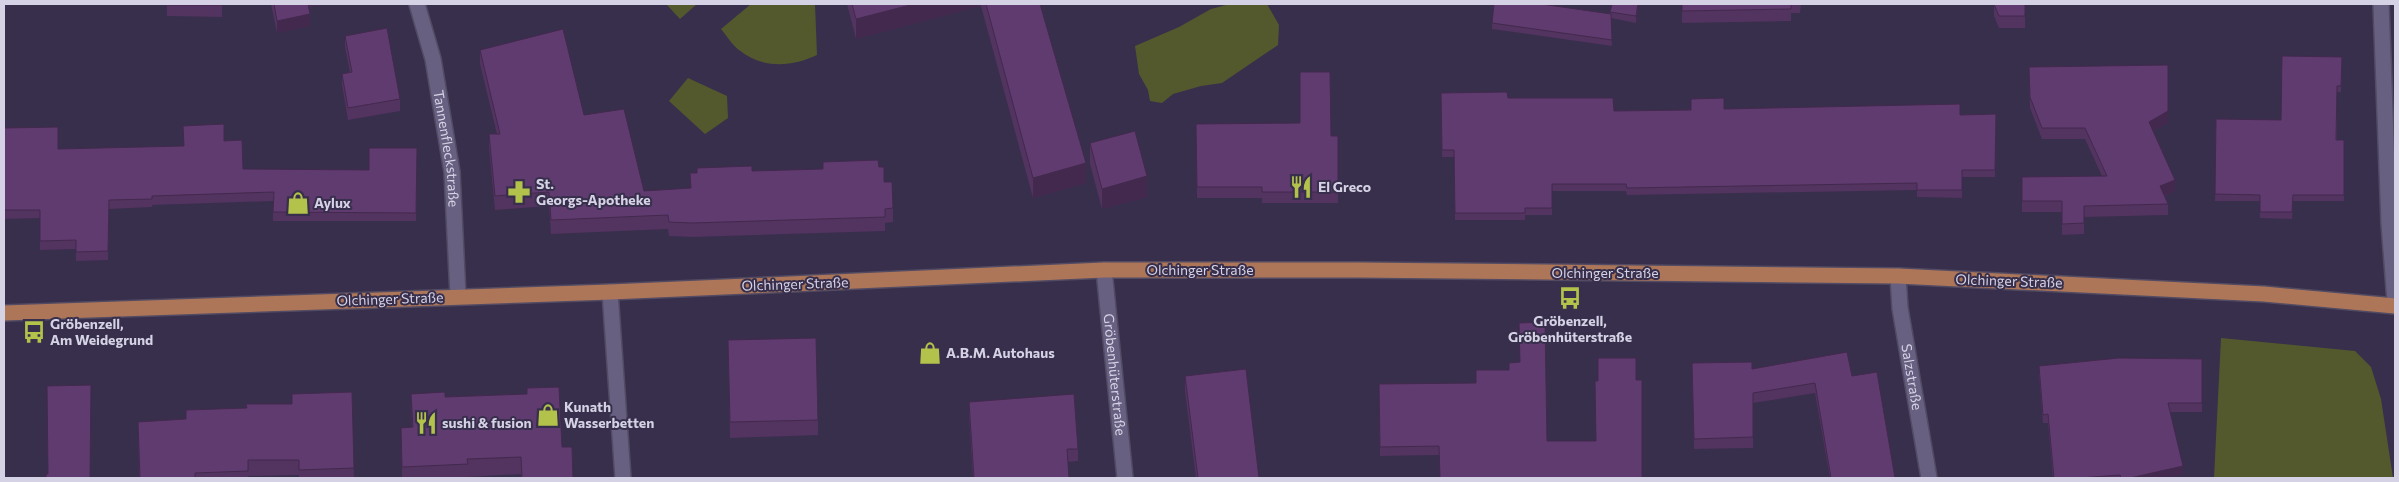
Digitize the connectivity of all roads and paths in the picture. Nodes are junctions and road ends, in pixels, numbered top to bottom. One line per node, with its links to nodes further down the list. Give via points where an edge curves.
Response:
1 (417, 4): 6 (street, Tannenfleckstraße, via 434,59 452,172)
2 (2381, 4): 7 (street)
3 (1104, 270): 4 (main road, Olchinger Straße); 5 (main road, Olchinger Straße); 11 (street, Gröbenhüterstraße)
4 (1898, 276): 8 (main road, Olchinger Straße, via 2234,292); 12 (street, Salzstraße, via 1900,308)
5 (610, 292): 6 (main road, Olchinger Straße); 10 (street)
6 (458, 296): 9 (main road, Olchinger Straße)
7 (2395, 302)
8 (2395, 306)
9 (4, 313)
10 (624, 478)
11 (1125, 478)
12 (1929, 478)

